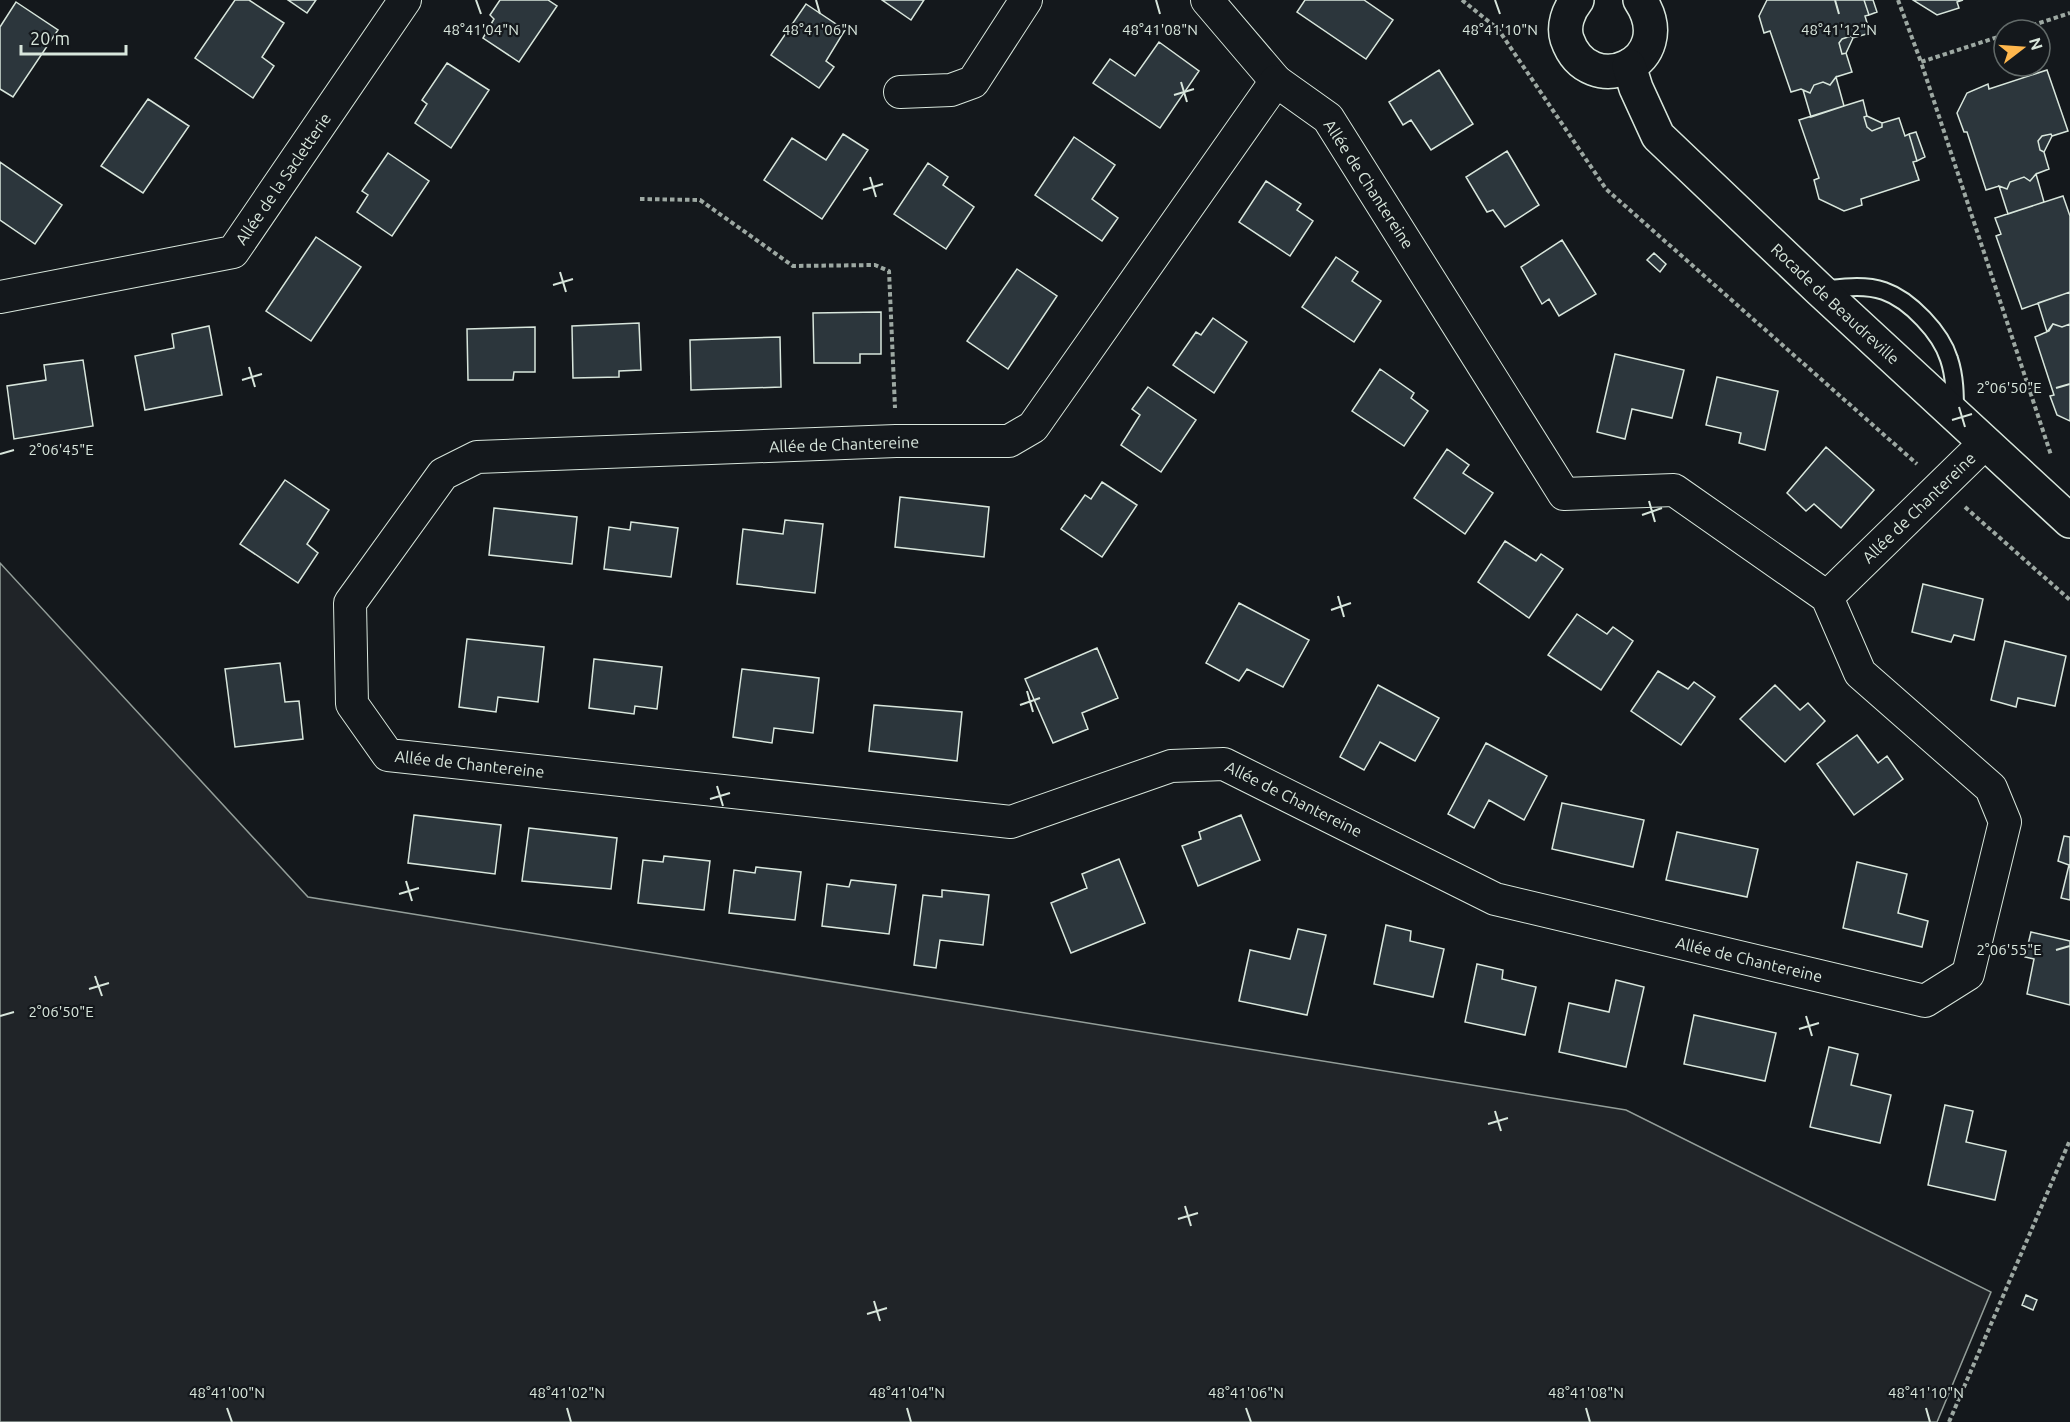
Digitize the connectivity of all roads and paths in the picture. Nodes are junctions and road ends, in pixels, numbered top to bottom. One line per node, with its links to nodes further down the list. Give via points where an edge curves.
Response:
1 (405, 0): 17 (street, Allée de la Sacletterie, via 233,252)
2 (1026, 0): 14 (street, via 973,82 951,90)
3 (1207, 0): 13 (street)
4 (1462, 0): 22 (path, via 1498,28 1606,189)
5 (1640, 0): 12 (street, via 1651,23 1651,34 1643,54)
6 (1898, 0): 11 (path)
7 (1570, 2): 12 (street, via 1566,35 1580,61 1606,72)
8 (2070, 13): 9 (path)
9 (2052, 19)
10 (1992, 39): 11 (path)
11 (1921, 62): 21 (path)
12 (1629, 66): 16 (street, Rocade de Beaudreville, via 1658,136)
13 (1276, 81): 19 (street, Allée de Chantereine, via 1033,427 1009,441); 24 (street, Allée de Chantereine, via 1328,118 1564,494 1674,490)
14 (900, 92)
15 (640, 199): 19 (path, via 700,200 793,266 875,265 889,272)
16 (1820, 291): 18 (street, Rocade de Beaudreville); 18 (lane, via 1857,286 1884,291 1912,307 1949,357)
17 (0, 297)
18 (1955, 415): 20 (street, Rocade de Beaudreville)
19 (896, 441): 24 (street, Allée de Chantereine, via 477,457 442,474 350,603 352,704 388,755 1011,822 1171,766 1224,764 1496,899 1924,1000 1968,974 2005,822 1991,788 1860,673)
20 (1984, 443): 22 (street, Allée de Chantereine); 23 (street, Rocade de Beaudreville)
21 (2054, 464)
22 (1941, 485): 24 (street, Allée de Chantereine); 25 (path)
23 (2066, 510)
24 (1827, 597)
25 (2070, 600)
26 (2070, 1140): 27 (path)
27 (1949, 1422)

